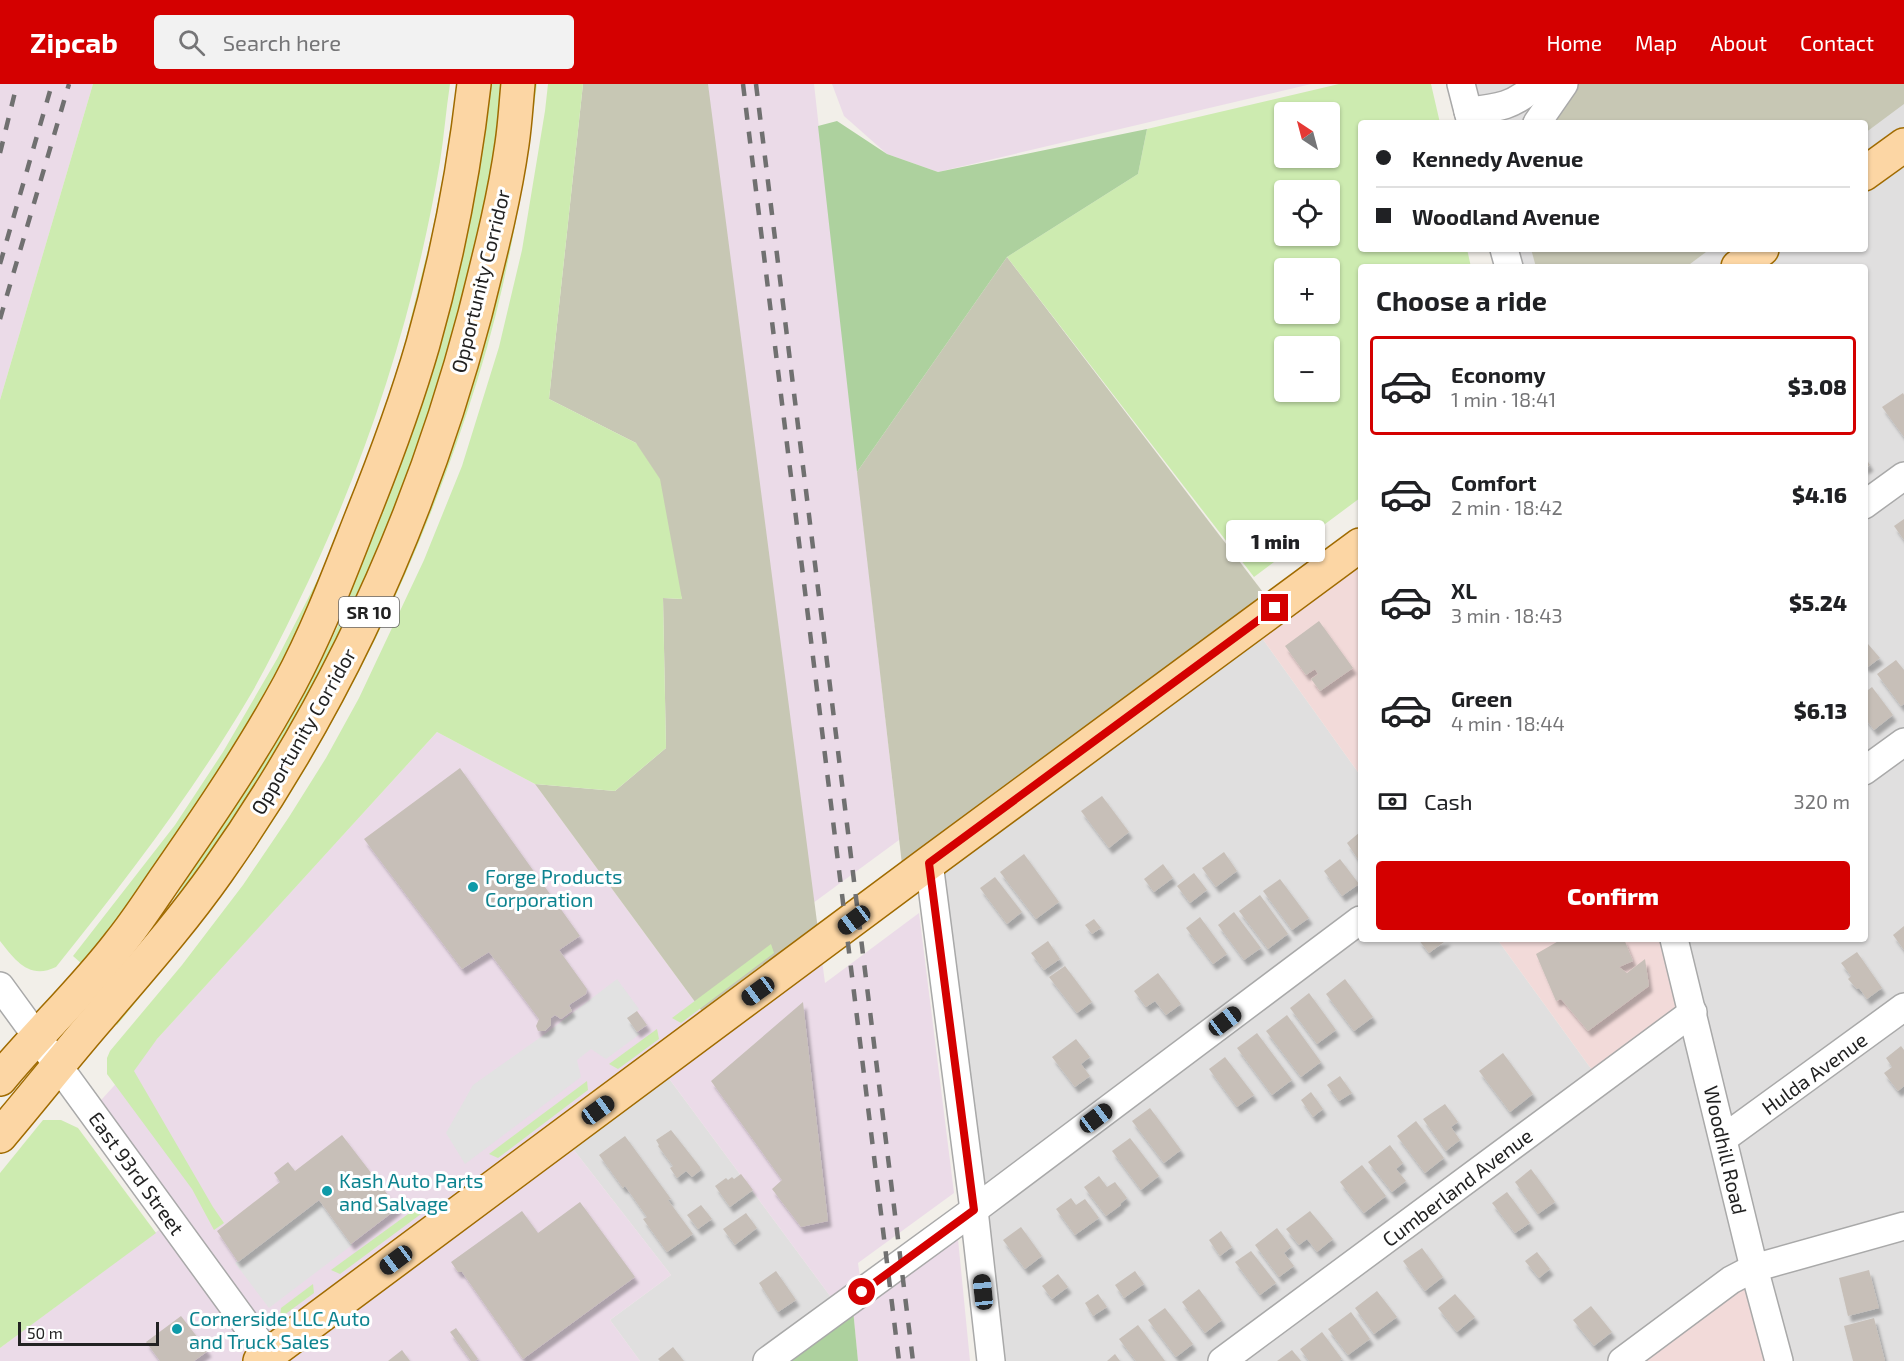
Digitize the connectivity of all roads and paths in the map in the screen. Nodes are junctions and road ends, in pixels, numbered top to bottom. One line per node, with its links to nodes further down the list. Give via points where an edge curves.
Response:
1 (474, 84): 23 (main road, Opportunity Corridor / SR 10, via 450,236 423,344 388,451 320,621 267,723 194,838 119,944)
2 (518, 84): 24 (main road, Opportunity Corridor / SR 10, via 512,144 489,259 459,373 428,470 350,652 308,731 216,874 174,930)
3 (1461, 84): 6 (street)
4 (1537, 84): 6 (street, via 1511,104)
5 (1564, 84): 7 (street)
6 (1470, 117)
7 (1539, 120)
8 (1904, 145): 9 (main road)
9 (1868, 171)
10 (1758, 252): 11 (main road)
11 (1742, 264)
12 (1904, 476): 13 (street)
13 (1868, 502)
14 (1358, 546): 17 (main road)
15 (1904, 742): 16 (street)
16 (1868, 768)
17 (929, 863): 28 (street); 31 (main road)
18 (1358, 922): 28 (street)
19 (1675, 942): 22 (street, Woodhill Road)
20 (0, 986): 23 (street, East 93rd Street)
21 (1904, 1008): 27 (street, Hulda Avenue)
22 (1693, 1012): 27 (street, Woodhill Road); 34 (street, Cumberland Avenue)
23 (37, 1036): 24 (street, East 93rd Street); 25 (main road, Opportunity Corridor / SR 10)
24 (59, 1065): 26 (main road, Opportunity Corridor / SR 10); 31 (street, East 93rd Street)
25 (0, 1079)
26 (0, 1136)
27 (1724, 1138): 30 (street, Woodhill Road)
28 (974, 1210): 32 (street); 33 (street)
29 (1904, 1226): 30 (street)
30 (1754, 1268): 35 (street, via 1731,1280); 36 (street, Woodhill Road)
31 (267, 1359)
32 (767, 1361)
33 (991, 1361)
34 (1222, 1361)
35 (1622, 1361)
36 (1779, 1361)

